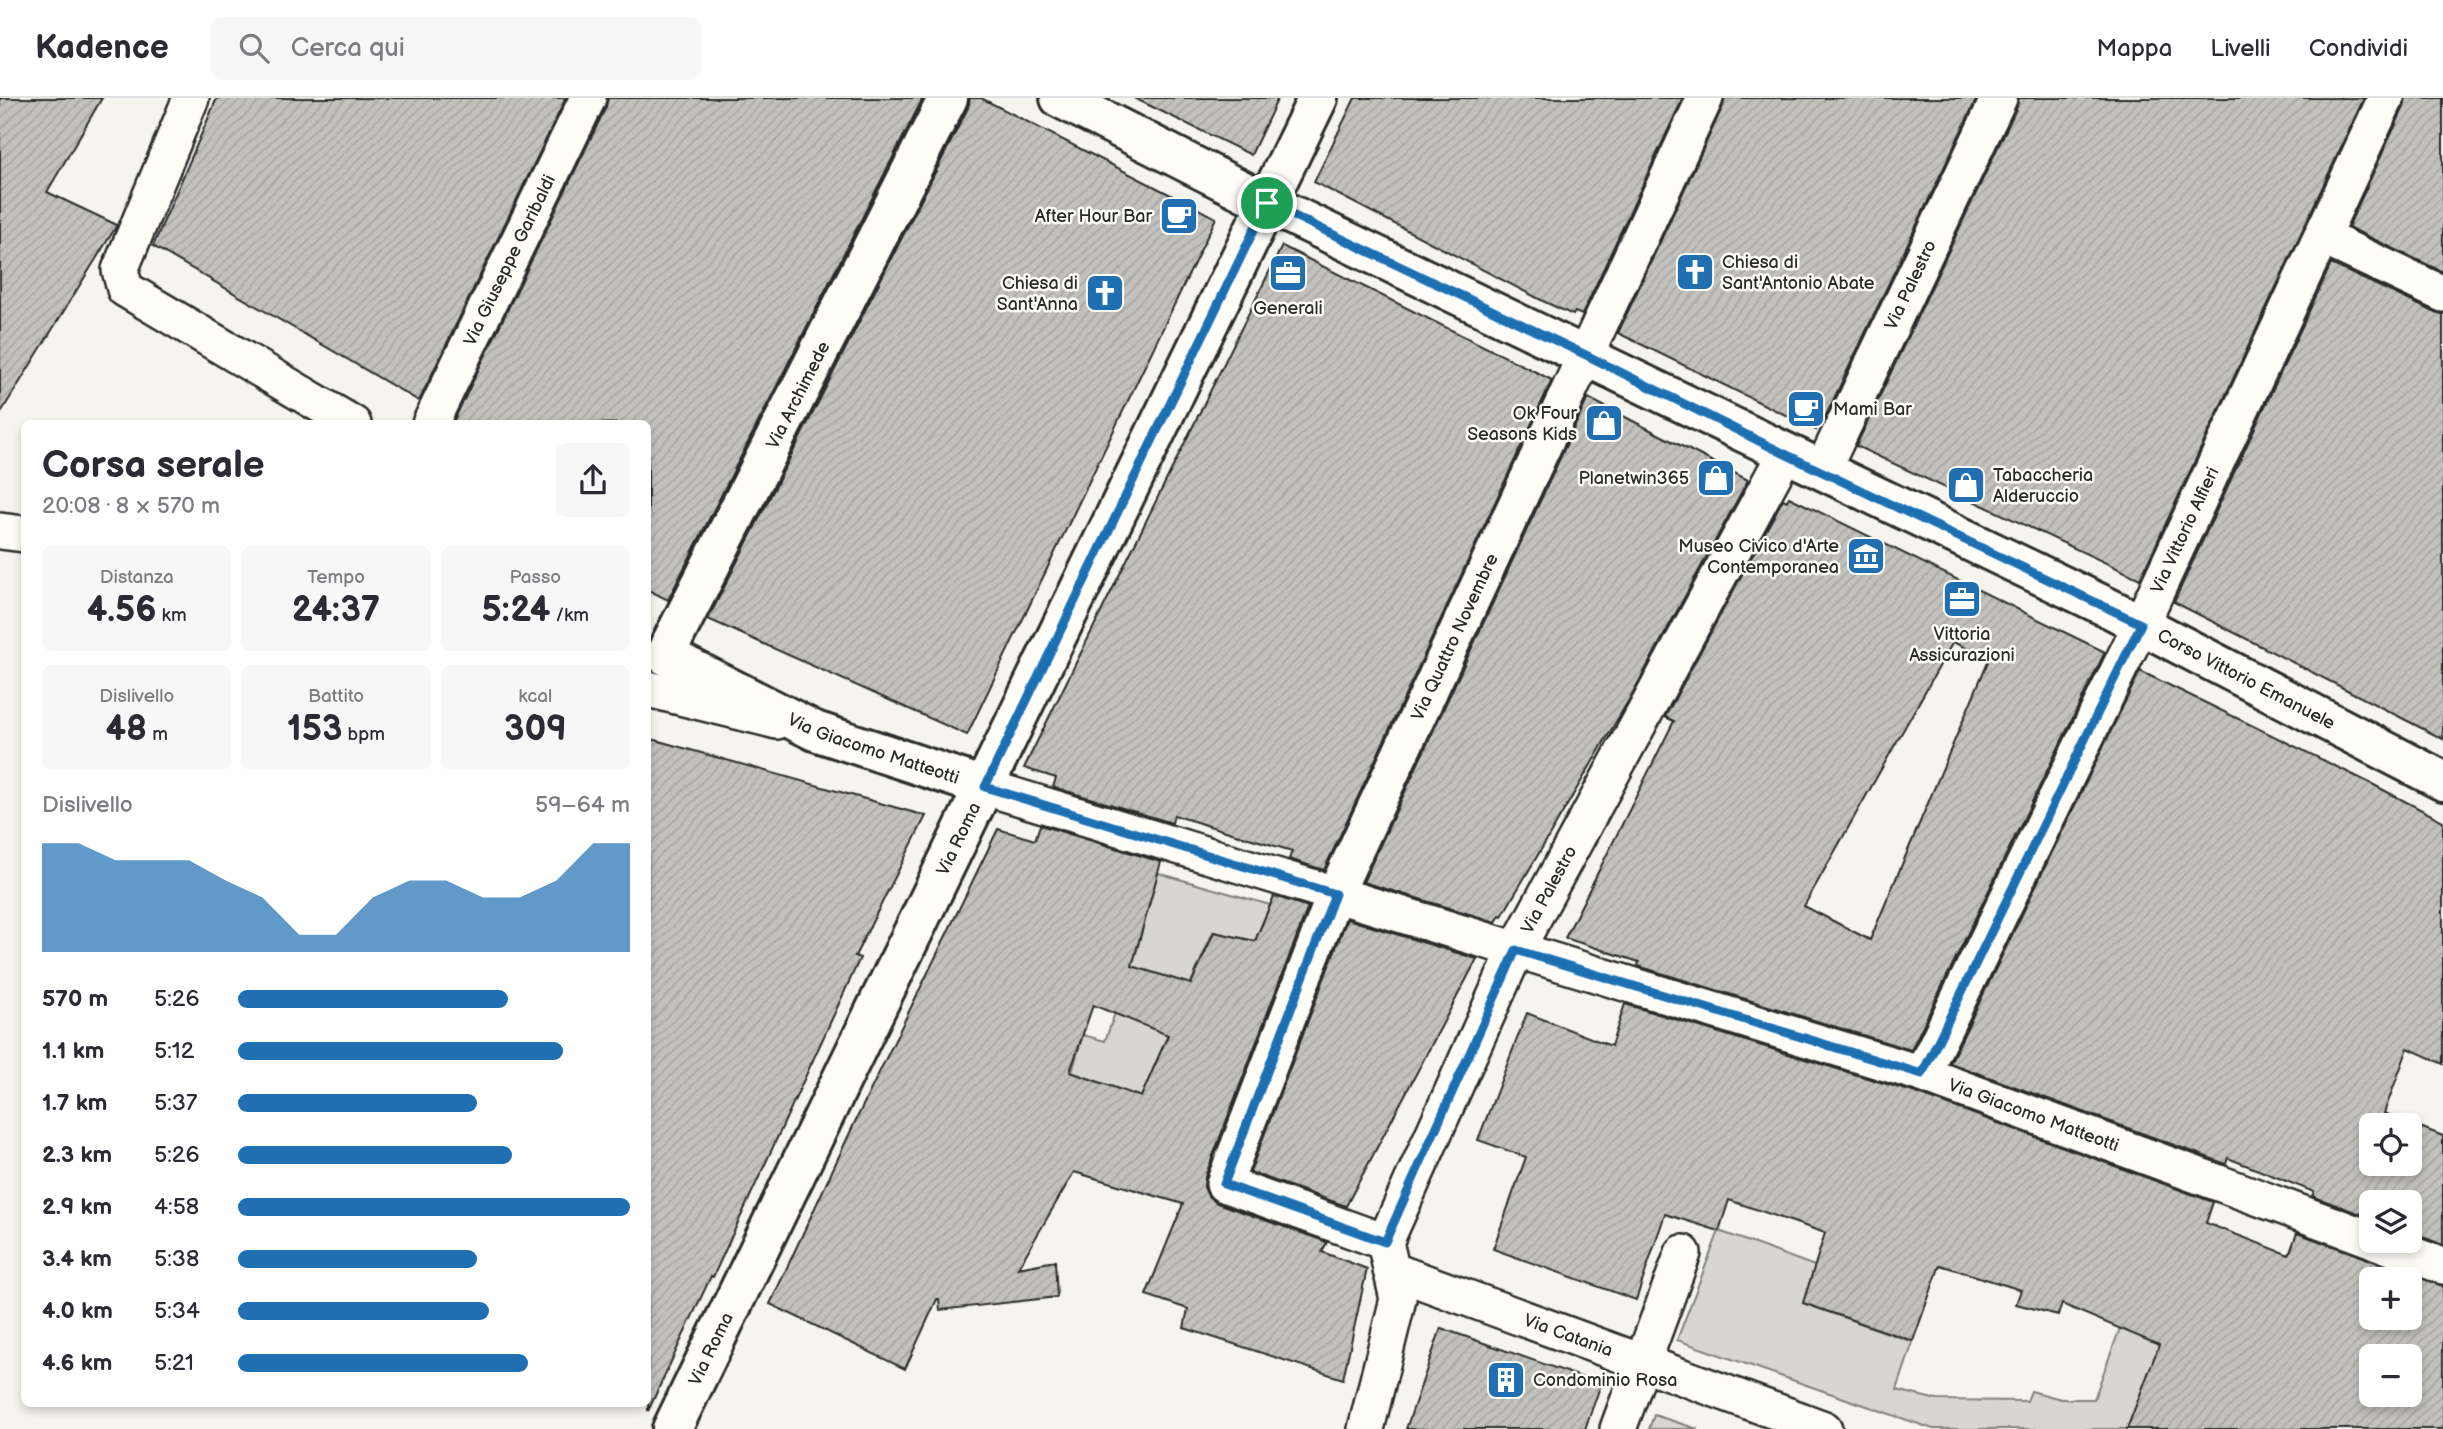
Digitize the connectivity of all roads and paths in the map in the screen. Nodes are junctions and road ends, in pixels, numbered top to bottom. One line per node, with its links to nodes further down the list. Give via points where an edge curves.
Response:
1 (191, 98): 13 (street, via 120,270 125,289)
2 (588, 98): 14 (street, Via Giuseppe Garibaldi)
3 (948, 98): 20 (main road, Via Archimede)
4 (1060, 98): 9 (main road)
5 (1318, 98): 9 (main road, Via Roma)
6 (1705, 98): 12 (street, Via Quattro Novembre)
7 (1999, 98): 16 (street, Via Palestro)
8 (2386, 98): 10 (street, Via Vittorio Alfieri)
9 (1267, 203): 12 (main road); 25 (main road, Via Roma)
10 (2322, 237): 11 (street); 19 (street, Via Vittorio Alfieri)
11 (2443, 295)
12 (1586, 355): 15 (main road); 26 (street, Via Quattro Novembre)
13 (346, 420)
14 (432, 420)
15 (1785, 454): 16 (main road, Corso Vittorio Emanuele); 27 (street, Via Palestro)
16 (1822, 471): 19 (main road, Corso Vittorio Emanuele)
17 (0, 531): 18 (street)
18 (21, 534)
19 (2141, 624): 24 (main road, Corso Vittorio Emanuele); 28 (street, Via Vittorio Alfieri)
20 (656, 651): 21 (street, Via Archimede); 23 (main road)
21 (651, 675)
22 (651, 691): 23 (street, Via Giacomo Matteotti)
23 (815, 731): 25 (main road, Via Giacomo Matteotti)
24 (2443, 782)
25 (985, 787): 26 (street, Via Giacomo Matteotti); 36 (main road, Via Roma)
26 (1335, 894): 27 (street, Via Giacomo Matteotti); 29 (street, Via Quattro Novembre)
27 (1516, 950): 28 (street, Via Giacomo Matteotti); 33 (street, Via Palestro)
28 (1922, 1074): 30 (street, Via Giacomo Matteotti)
29 (1224, 1184): 33 (street, Via Catania)
30 (2359, 1235)
31 (1683, 1253): 35 (street)
32 (2408, 1253): 34 (street, Via Giacomo Matteotti)
33 (1388, 1256): 35 (street, Via Catania); 37 (street, via 1398,1299)
34 (2443, 1266)
35 (1643, 1362): 38 (street); 39 (street, Via Catania)
36 (673, 1429)
37 (1366, 1429)
38 (1618, 1429)
39 (1824, 1429)

